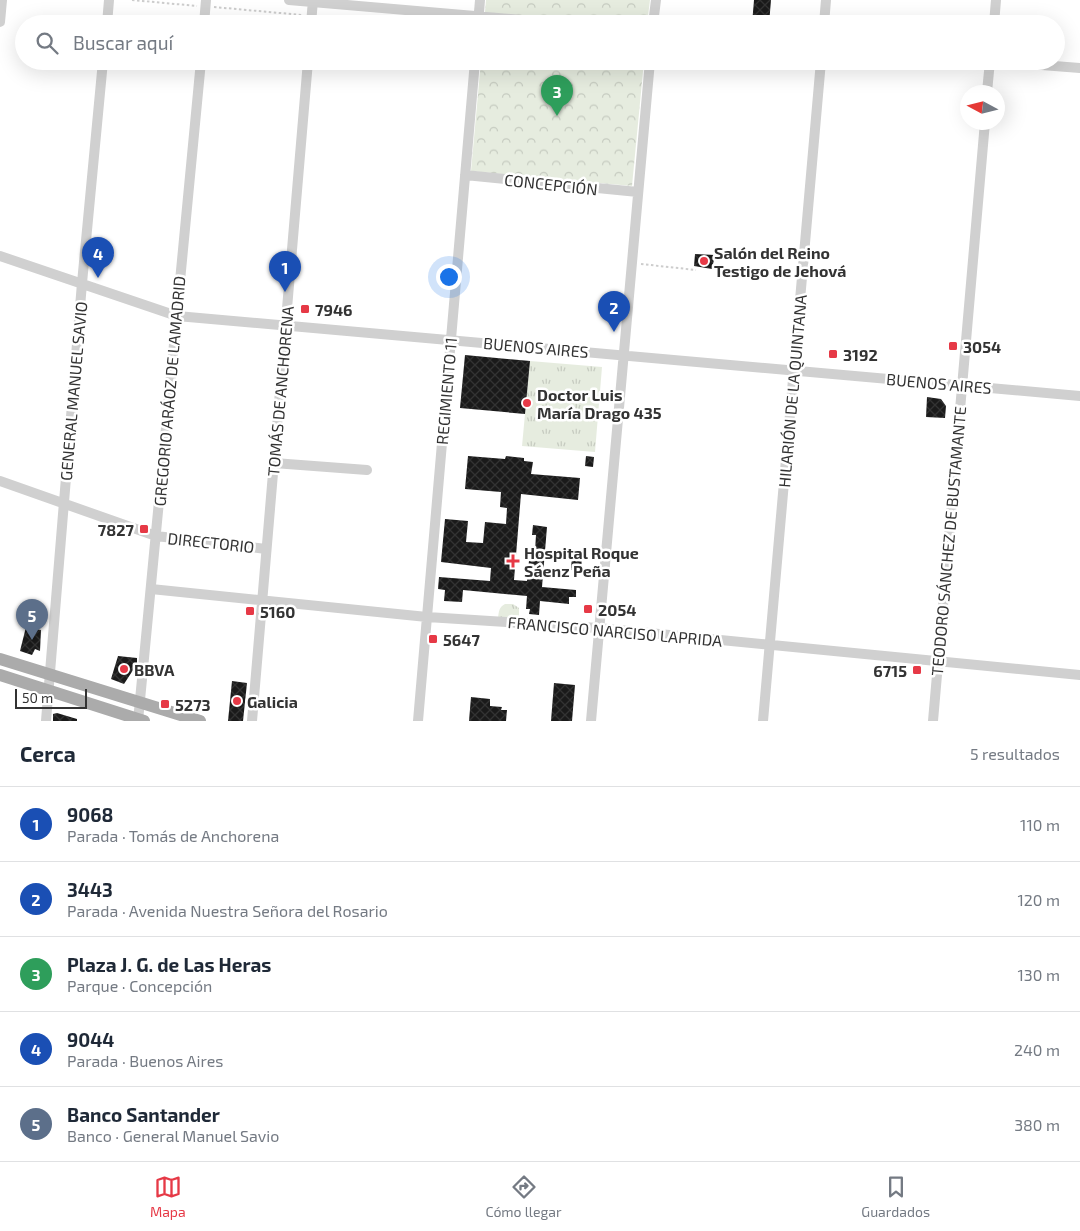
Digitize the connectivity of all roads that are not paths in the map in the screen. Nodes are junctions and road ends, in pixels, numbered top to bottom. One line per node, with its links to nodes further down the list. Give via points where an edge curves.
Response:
1 (2, 0): 16 (street)
2 (109, 0): 9 (street)
3 (289, 0): 8 (street)
4 (480, 0): 12 (street)
5 (656, 0): 13 (street)
6 (826, 0): 14 (street)
7 (996, 0): 15 (street)
8 (313, 1): 10 (street); 11 (street)
9 (108, 15)
10 (312, 15)
11 (435, 15)
12 (479, 15)
13 (655, 15)
14 (825, 15)
15 (995, 15)
16 (0, 22)
17 (1065, 67): 18 (street)
18 (1080, 68)
19 (102, 70): 31 (street, GENERAL MANUEL SAVIO)
20 (200, 70): 32 (street, GREGORIO ARÁOZ DE LAMADRID)
21 (307, 70): 33 (street, TOMÁS DE ANCHORENA)
22 (474, 70): 28 (street, REGIMIENTO 11)
23 (649, 70): 29 (street)
24 (820, 70): 36 (street, HILARIÓN DE LA QUINTANA)
25 (990, 70): 26 (street)
26 (989, 85)
27 (984, 130): 37 (street, TEODORO SÁNCHEZ DE BUSTAMANTE)
28 (465, 175): 29 (street, CONCEPCIÓN); 34 (street, REGIMIENTO 11)
29 (638, 192): 35 (street)
30 (0, 256): 31 (street, BUENOS AIRES)
31 (82, 283): 32 (street, BUENOS AIRES); 42 (street, GENERAL MANUEL SAVIO)
32 (176, 316): 33 (street, BUENOS AIRES); 43 (street, GREGORIO ARÁOZ DE LAMADRID)
33 (286, 325): 34 (street, BUENOS AIRES); 39 (street, TOMÁS DE ANCHORENA)
34 (451, 339): 35 (street, BUENOS AIRES); 47 (street, REGIMIENTO 11)
35 (623, 354): 36 (street, BUENOS AIRES); 48 (street)
36 (795, 370): 37 (street, BUENOS AIRES); 49 (street, HILARIÓN DE LA QUINTANA)
37 (961, 384): 38 (street, BUENOS AIRES); 51 (street, TEODORO SÁNCHEZ DE BUSTAMANTE)
38 (1080, 396)
39 (274, 463): 40 (street); 44 (street, TOMÁS DE ANCHORENA)
40 (367, 470)
41 (0, 481): 42 (street)
42 (63, 503): 43 (street); 53 (street, GENERAL MANUEL SAVIO)
43 (156, 536): 44 (street, DIRECTORIO); 45 (street, GREGORIO ARÁOZ DE LAMADRID)
44 (266, 548): 46 (street, TOMÁS DE ANCHORENA)
45 (151, 589): 46 (street, FRANCISCO NARCISO LAPRIDA); 56 (street, GREGORIO ARÁOZ DE LAMADRID)
46 (263, 601): 47 (street, FRANCISCO NARCISO LAPRIDA); 60 (street, TOMÁS DE ANCHORENA)
47 (426, 616): 48 (street, FRANCISCO NARCISO LAPRIDA); 61 (street, REGIMIENTO 11)
48 (598, 628): 49 (street, FRANCISCO NARCISO LAPRIDA); 62 (street)
49 (769, 645): 51 (street, FRANCISCO NARCISO LAPRIDA); 63 (street, HILARIÓN DE LA QUINTANA)
50 (0, 659): 53 (main road)
51 (938, 662): 54 (street, FRANCISCO NARCISO LAPRIDA); 64 (street, TEODORO SÁNCHEZ DE BUSTAMANTE)
52 (0, 675): 55 (main road)
53 (51, 675): 55 (street, GENERAL MANUEL SAVIO); 56 (main road)
54 (1080, 675)
55 (50, 691): 57 (main road); 58 (street, GENERAL MANUEL SAVIO)
56 (140, 702): 57 (street, GREGORIO ARÁOZ DE LAMADRID); 59 (main road)
57 (140, 720)
58 (46, 721)
59 (200, 721)
60 (252, 721)
61 (418, 721)
62 (591, 721)
63 (763, 721)
64 (933, 721)

